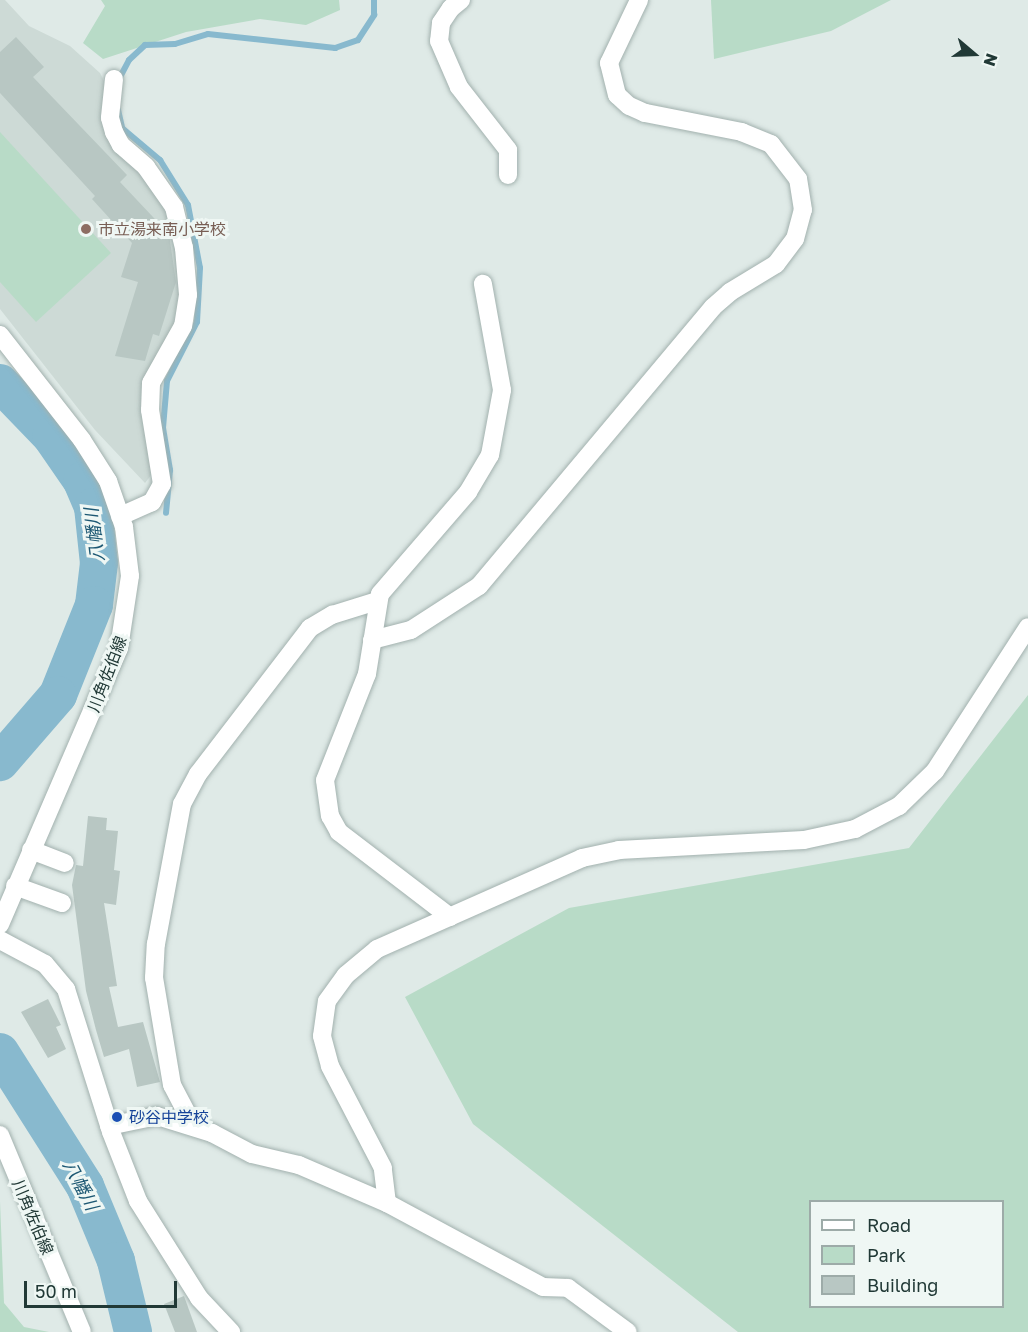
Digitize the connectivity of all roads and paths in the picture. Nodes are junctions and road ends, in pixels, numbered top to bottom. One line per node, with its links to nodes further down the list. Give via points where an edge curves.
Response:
1 (461, 0): 4 (street, via 441,23 439,41 459,87 508,150)
2 (639, 0): 10 (street, via 609,63 617,95 629,106 645,112 742,132 771,144 791,166 800,187 803,210 795,239 776,264 713,307 479,586 411,630)
3 (114, 79): 7 (street, via 110,118 114,132 174,207 184,248 188,295 183,326 151,383 150,410 162,484 152,502)
4 (508, 175)
5 (483, 284): 8 (street, via 502,390 490,455 468,492 386,584)
6 (0, 336): 7 (street, 川角佐伯線, via 96,460)
7 (120, 516): 11 (street, 川角佐伯線, via 130,576 126,624 111,671)
8 (377, 601): 10 (street); 19 (street, via 332,615 310,628 198,774 182,804 156,944 154,978 172,1085)
9 (1028, 627): 15 (street, via 935,771 899,806 855,829 804,840 619,850 582,858)
10 (372, 640): 15 (street, via 367,674 325,780 330,816 352,844)
11 (31, 850): 12 (street); 13 (street, 川角佐伯線)
12 (65, 863)
13 (15, 886): 14 (street); 16 (street, 川角佐伯線)
14 (63, 903)
15 (450, 917): 21 (street, via 377,949 346,975 327,1001 322,1036 330,1066 383,1168)
16 (0, 924)
17 (0, 940): 18 (street, via 45,964 66,989)
18 (109, 1126): 19 (street, via 147,1116); 23 (street, via 138,1201 199,1298)
19 (194, 1127): 21 (street, via 252,1154 296,1163)
20 (0, 1135): 22 (street, 川角佐伯線)
21 (387, 1203): 24 (street, via 543,1287 568,1288)
22 (82, 1332)
23 (231, 1332)
24 (628, 1332)

